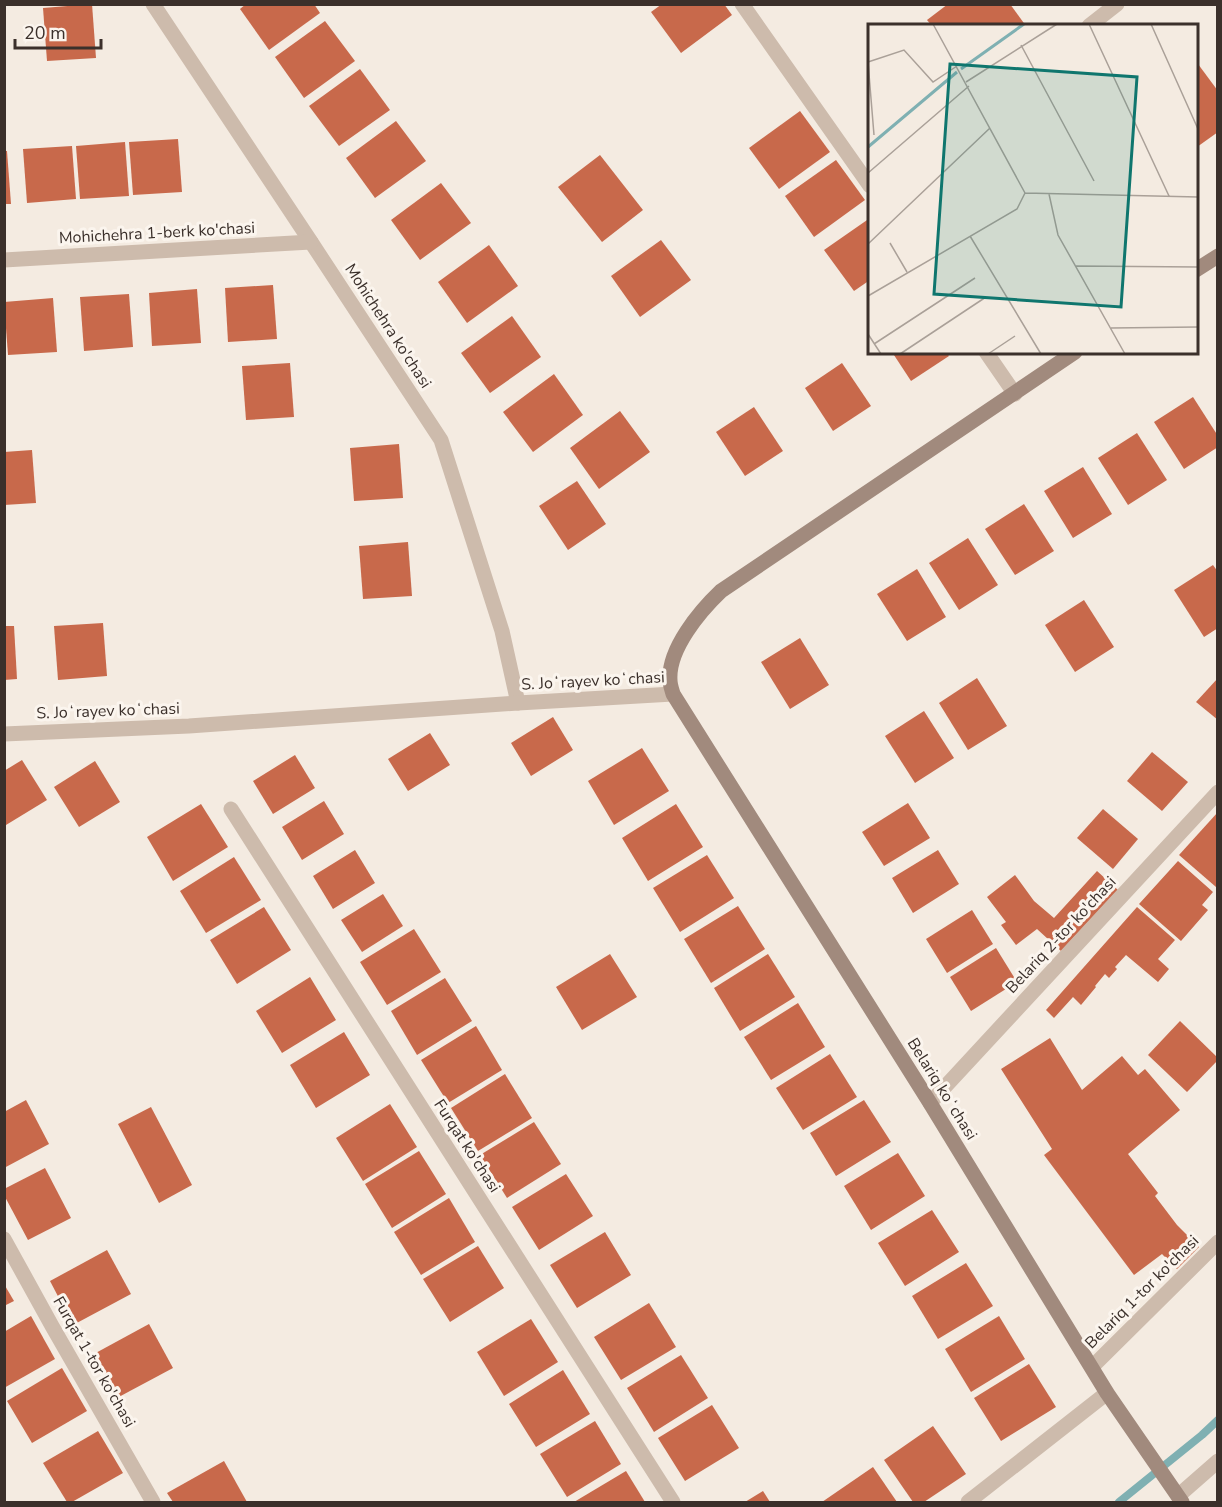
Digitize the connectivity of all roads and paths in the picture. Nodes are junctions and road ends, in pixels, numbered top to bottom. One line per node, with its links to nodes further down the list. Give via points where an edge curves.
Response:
1 (153, 4): 6 (street, Mohichehra ko'chasi)
2 (742, 4): 5 (street)
3 (1117, 4): 4 (street)
4 (1092, 24)
5 (868, 183)
6 (311, 242): 8 (street, Mohichehra 1-berk ko'chasi); 14 (street, Mohichehra ko'chasi, via 441,440 502,631)
7 (1218, 256): 9 (street)
8 (4, 260)
9 (1198, 269)
10 (987, 354): 12 (street)
11 (1072, 354): 12 (street, S. Joʻrayev koʻchasi)
12 (1015, 393): 13 (street, S. Joʻrayev koʻchasi, via 721,591 699,613 677,650 670,680)
13 (673, 694): 14 (street, S. Joʻrayev koʻchasi); 18 (street, Belariq koʻchasi)
14 (518, 703): 15 (street, S. Joʻrayev koʻchasi, via 189,726)
15 (4, 734)
16 (1218, 792): 18 (street, Belariq 2-tor ko'chasi)
17 (231, 809): 26 (street, Furqat ko'chasi)
18 (930, 1103): 21 (street, Belariq koʻchasi)
19 (4, 1239): 25 (street, Furqat 1-tor ko'chasi)
20 (1218, 1242): 21 (street, Belariq 1-tor ko'chasi)
21 (1092, 1367): 22 (street, Belariq koʻchasi)
22 (1107, 1393): 24 (street, Belariq koʻchasi); 27 (street)
23 (1218, 1461): 24 (street)
24 (1180, 1499)
25 (153, 1503)
26 (673, 1503)
27 (968, 1503)

